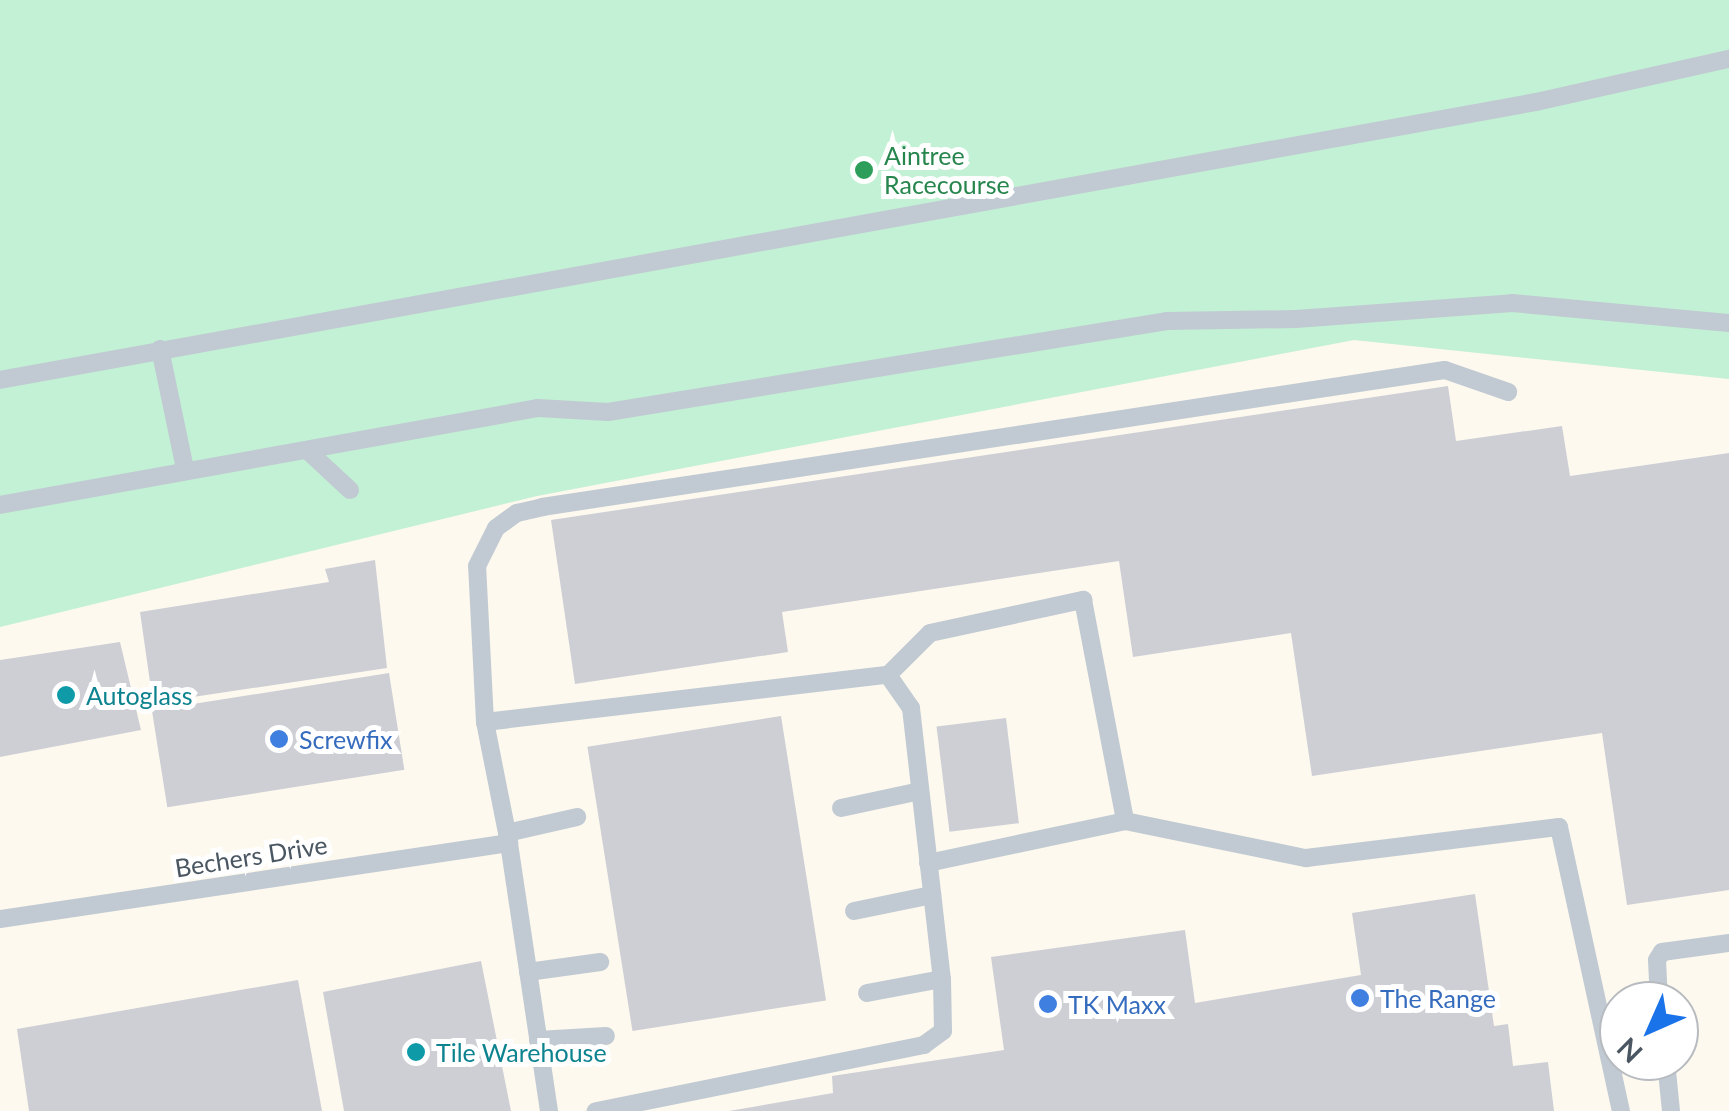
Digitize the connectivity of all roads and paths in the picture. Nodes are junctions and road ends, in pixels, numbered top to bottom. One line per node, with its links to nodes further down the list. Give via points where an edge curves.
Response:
1 (1729, 59): 3 (lane, via 1536,102)
2 (1729, 324): 6 (lane, via 1512,304 1296,320 1167,320 608,412 538,408)
3 (160, 349): 4 (lane); 7 (lane)
4 (0, 380)
5 (1508, 392): 11 (lane, via 1445,370 517,513 496,528 477,566)
6 (309, 452): 7 (lane); 8 (lane)
7 (185, 469): 9 (lane)
8 (350, 490)
9 (0, 504)
10 (888, 675): 11 (lane); 12 (lane, via 911,708); 15 (lane, via 930,633 1083,600)
11 (485, 722): 16 (lane)
12 (920, 791): 13 (lane); 17 (lane)
13 (840, 808)
14 (577, 818): 16 (lane, Bechers Drive)
15 (1126, 821): 17 (lane); 32 (lane, via 1306,858 1559,827)
16 (508, 838): 20 (lane, Bechers Drive); 23 (lane)
17 (928, 863): 18 (lane)
18 (932, 896): 19 (lane); 24 (lane)
19 (854, 912)
20 (0, 919)
21 (1729, 943): 25 (lane, via 1662,952)
22 (600, 962): 23 (lane)
23 (528, 972): 28 (lane)
24 (942, 979): 26 (lane); 31 (lane, via 943,1032 924,1045)
25 (1658, 981)
26 (867, 992)
27 (606, 1036): 28 (lane)
28 (538, 1040): 30 (lane)
29 (1668, 1081): 33 (lane)
30 (549, 1111)
31 (596, 1111)
32 (1621, 1111)
33 (1672, 1111)

